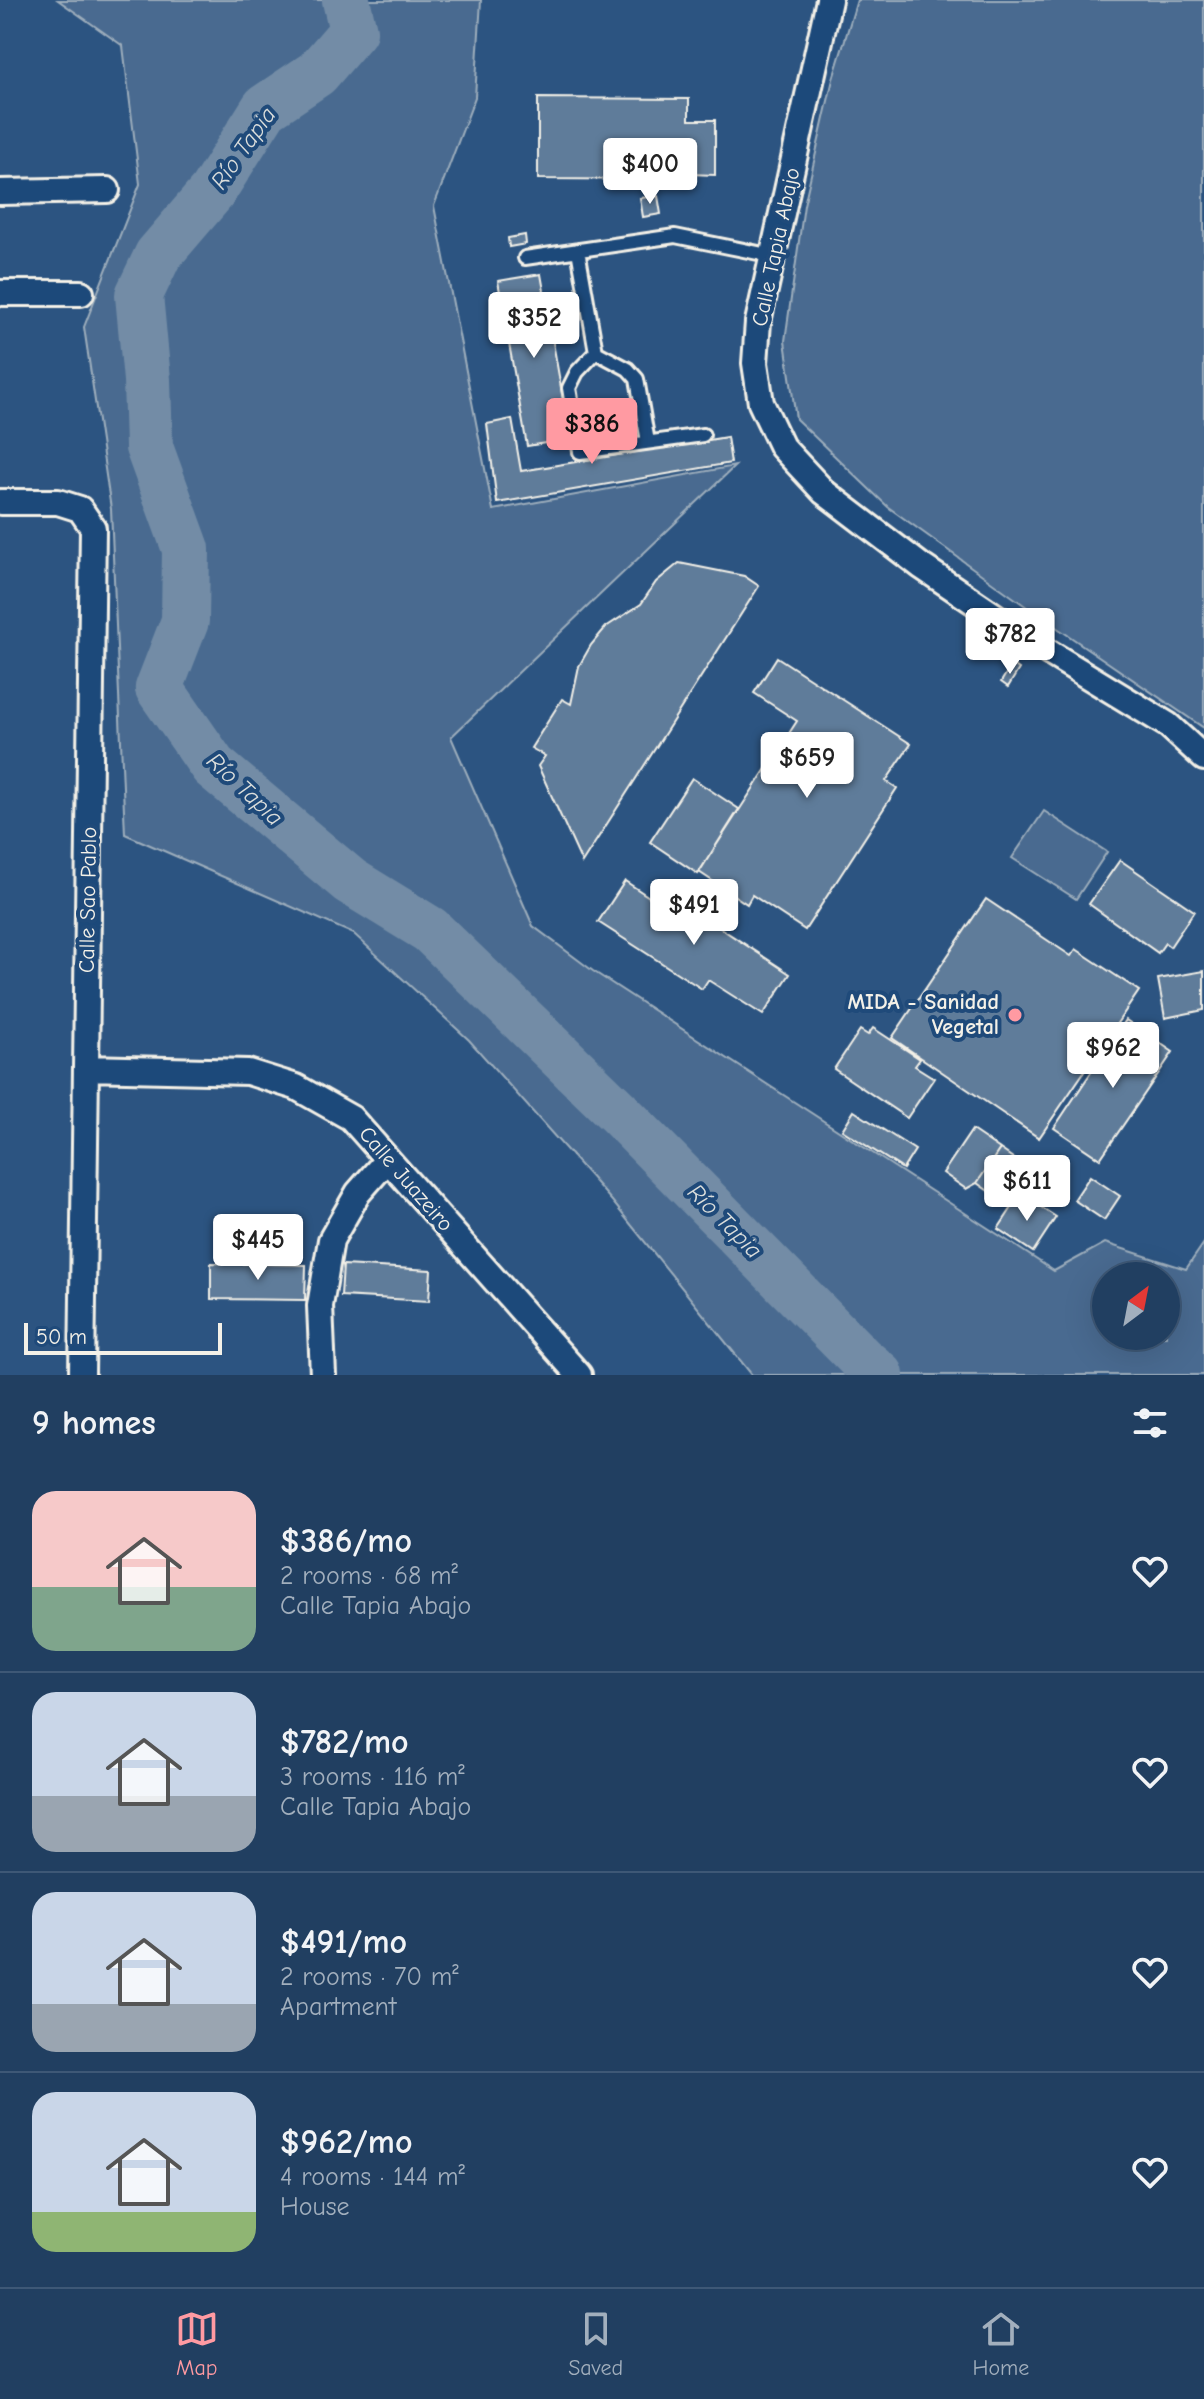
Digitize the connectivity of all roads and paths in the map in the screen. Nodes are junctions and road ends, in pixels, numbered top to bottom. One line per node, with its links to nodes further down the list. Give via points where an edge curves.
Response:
1 (829, 0): 5 (street, Calle Tapia Abajo)
2 (107, 190): 3 (street)
3 (0, 192)
4 (578, 250): 5 (lane, via 675,236); 6 (lane); 9 (lane)
5 (773, 256): 13 (street, Calle Tapia Abajo, via 755,363 761,403 782,447 824,492 921,566 1168,725)
6 (525, 258)
7 (0, 293): 8 (street)
8 (81, 293)
9 (596, 352): 11 (lane, via 637,379); 11 (lane, via 569,388 580,452)
10 (703, 435): 11 (lane)
11 (648, 442)
12 (0, 502): 14 (street, Calle Sao Pablo, via 58,502 80,509 93,528)
13 (1204, 758)
14 (86, 1068): 15 (street, Calle Juazeiro, via 248,1072 284,1083 351,1118); 16 (street, Calle Sao Pablo)
15 (387, 1160): 17 (street, via 358,1193 331,1240 320,1306); 18 (street, Calle Juazeiro)
16 (82, 1375)
17 (323, 1375)
18 (579, 1375)

